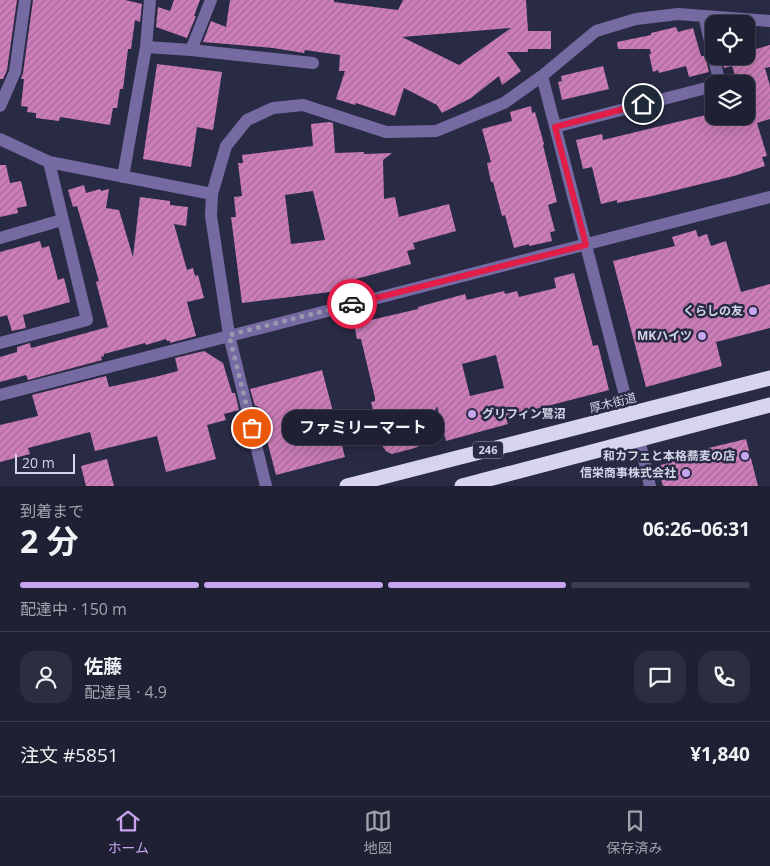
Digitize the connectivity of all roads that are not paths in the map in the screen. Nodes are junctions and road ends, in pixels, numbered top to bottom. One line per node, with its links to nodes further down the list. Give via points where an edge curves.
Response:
1 (25, 0): 12 (street, via 15,72)
2 (150, 0): 6 (street)
3 (211, 0): 7 (street)
4 (704, 16): 5 (street); 9 (street); 10 (street, via 678,14 636,19 596,31)
5 (770, 21)
6 (146, 47): 7 (street); 16 (street)
7 (191, 50): 8 (street)
8 (313, 63)
9 (718, 75)
10 (542, 76): 13 (street); 17 (street, via 504,103 436,131 386,132 303,104 273,108 247,120 226,146)
11 (705, 88): 13 (street)
12 (0, 106)
13 (555, 127): 21 (street)
14 (0, 139): 15 (street)
15 (49, 162): 16 (street); 19 (street)
16 (123, 176): 17 (street)
17 (212, 194): 22 (street, via 211,216)
18 (770, 197): 21 (street)
19 (62, 220): 20 (street); 23 (street, via 87,320)
20 (0, 238)
21 (586, 245): 22 (street); 27 (street)
22 (229, 335): 25 (street); 29 (street)
23 (0, 343)
24 (770, 378): 27 (highway, 厚木街道 / 246)
25 (0, 395)
26 (770, 405): 28 (highway, 246)
27 (630, 415): 30 (highway, 厚木街道 / 246)
28 (639, 439): 31 (highway, 246); 32 (street)
29 (266, 486)
30 (347, 486)
31 (462, 486)
32 (650, 486)

